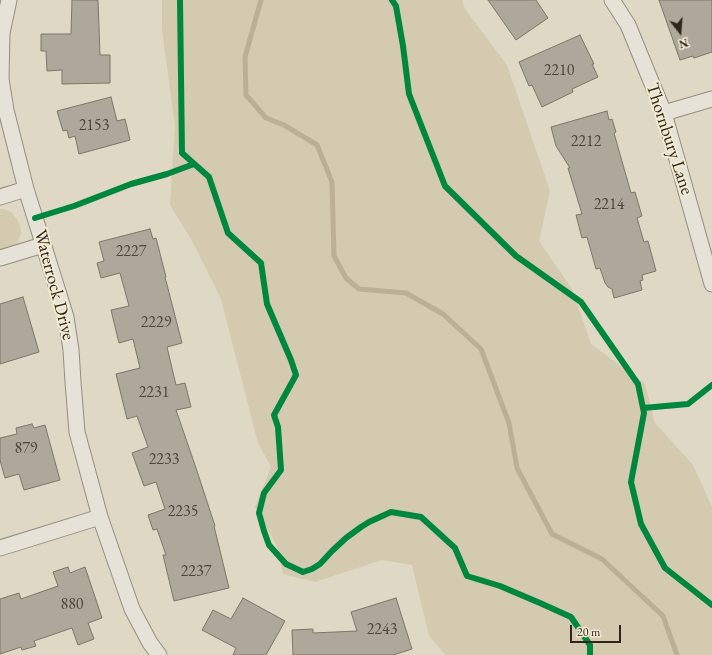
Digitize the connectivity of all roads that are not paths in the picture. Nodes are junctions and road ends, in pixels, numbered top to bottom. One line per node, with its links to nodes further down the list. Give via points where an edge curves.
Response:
1 (9, 0): 5 (street, Waterrock Drive, via 2,34 1,79)
2 (612, 0): 4 (street, Thornbury Lane, via 628,25)
3 (712, 99): 4 (street)
4 (664, 113): 9 (street, Thornbury Lane)
5 (26, 189): 6 (street); 7 (street, Waterrock Drive)
6 (0, 198)
7 (43, 244): 8 (street); 10 (street, Waterrock Drive, via 66,317 77,432)
8 (0, 258)
9 (712, 284)
10 (100, 517): 11 (street); 12 (street, Waterrock Drive, via 132,609)
11 (0, 548)
12 (159, 655)

